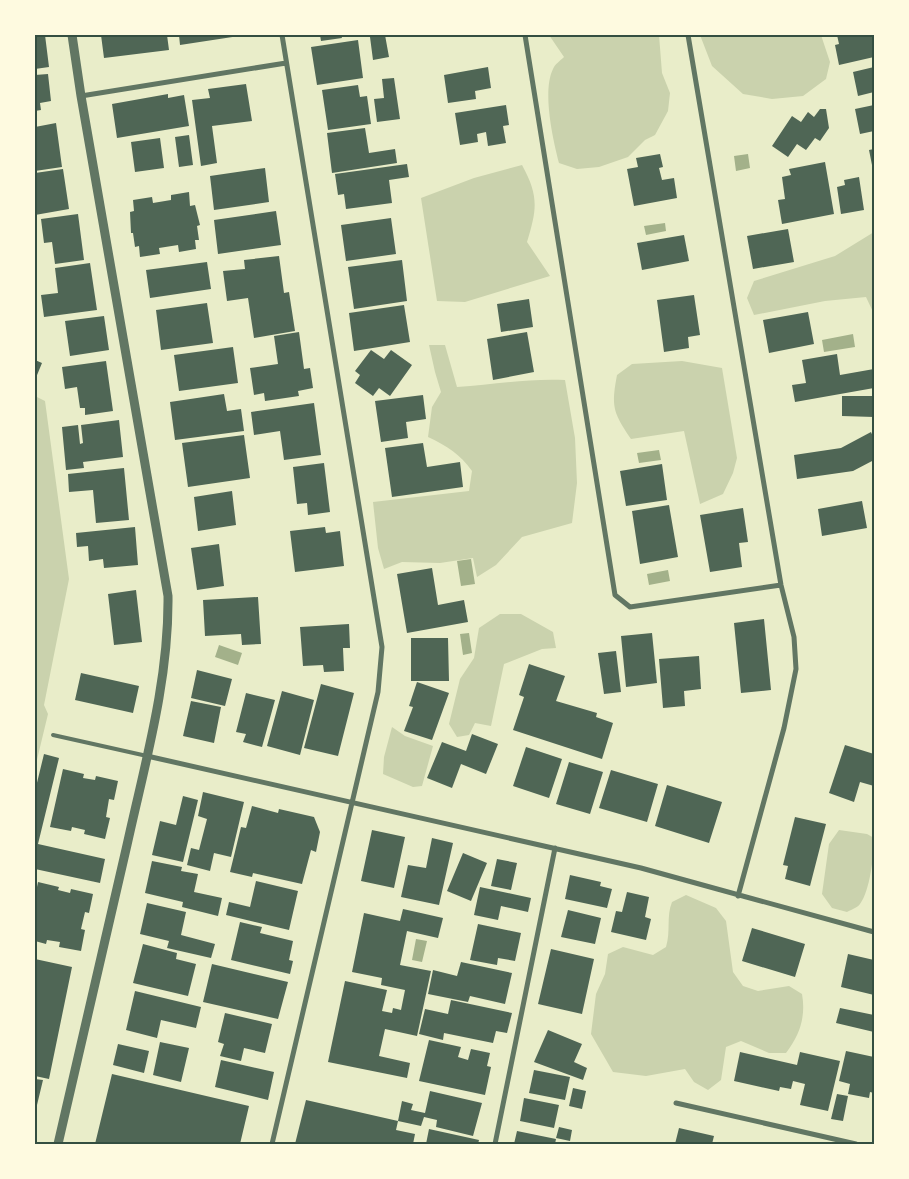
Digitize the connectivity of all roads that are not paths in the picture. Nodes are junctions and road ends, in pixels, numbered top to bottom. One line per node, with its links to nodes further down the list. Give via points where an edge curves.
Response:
1 (72, 35): 6 (street)
2 (282, 35): 5 (street)
3 (525, 35): 7 (street, via 614,594 630,607)
4 (688, 35): 7 (street)
5 (286, 63): 6 (street); 10 (street, via 382,647 378,692)
6 (81, 96): 9 (street, via 168,596 165,667)
7 (781, 585): 12 (street, via 794,637 796,669 784,728)
8 (53, 735): 9 (lane)
9 (147, 756): 10 (street); 15 (street)
10 (350, 803): 11 (street); 16 (street)
11 (556, 848): 12 (street); 17 (street)
12 (738, 896): 13 (street)
13 (874, 932)
14 (676, 1103): 18 (street)
15 (58, 1144)
16 (272, 1144)
17 (495, 1144)
18 (856, 1144)

